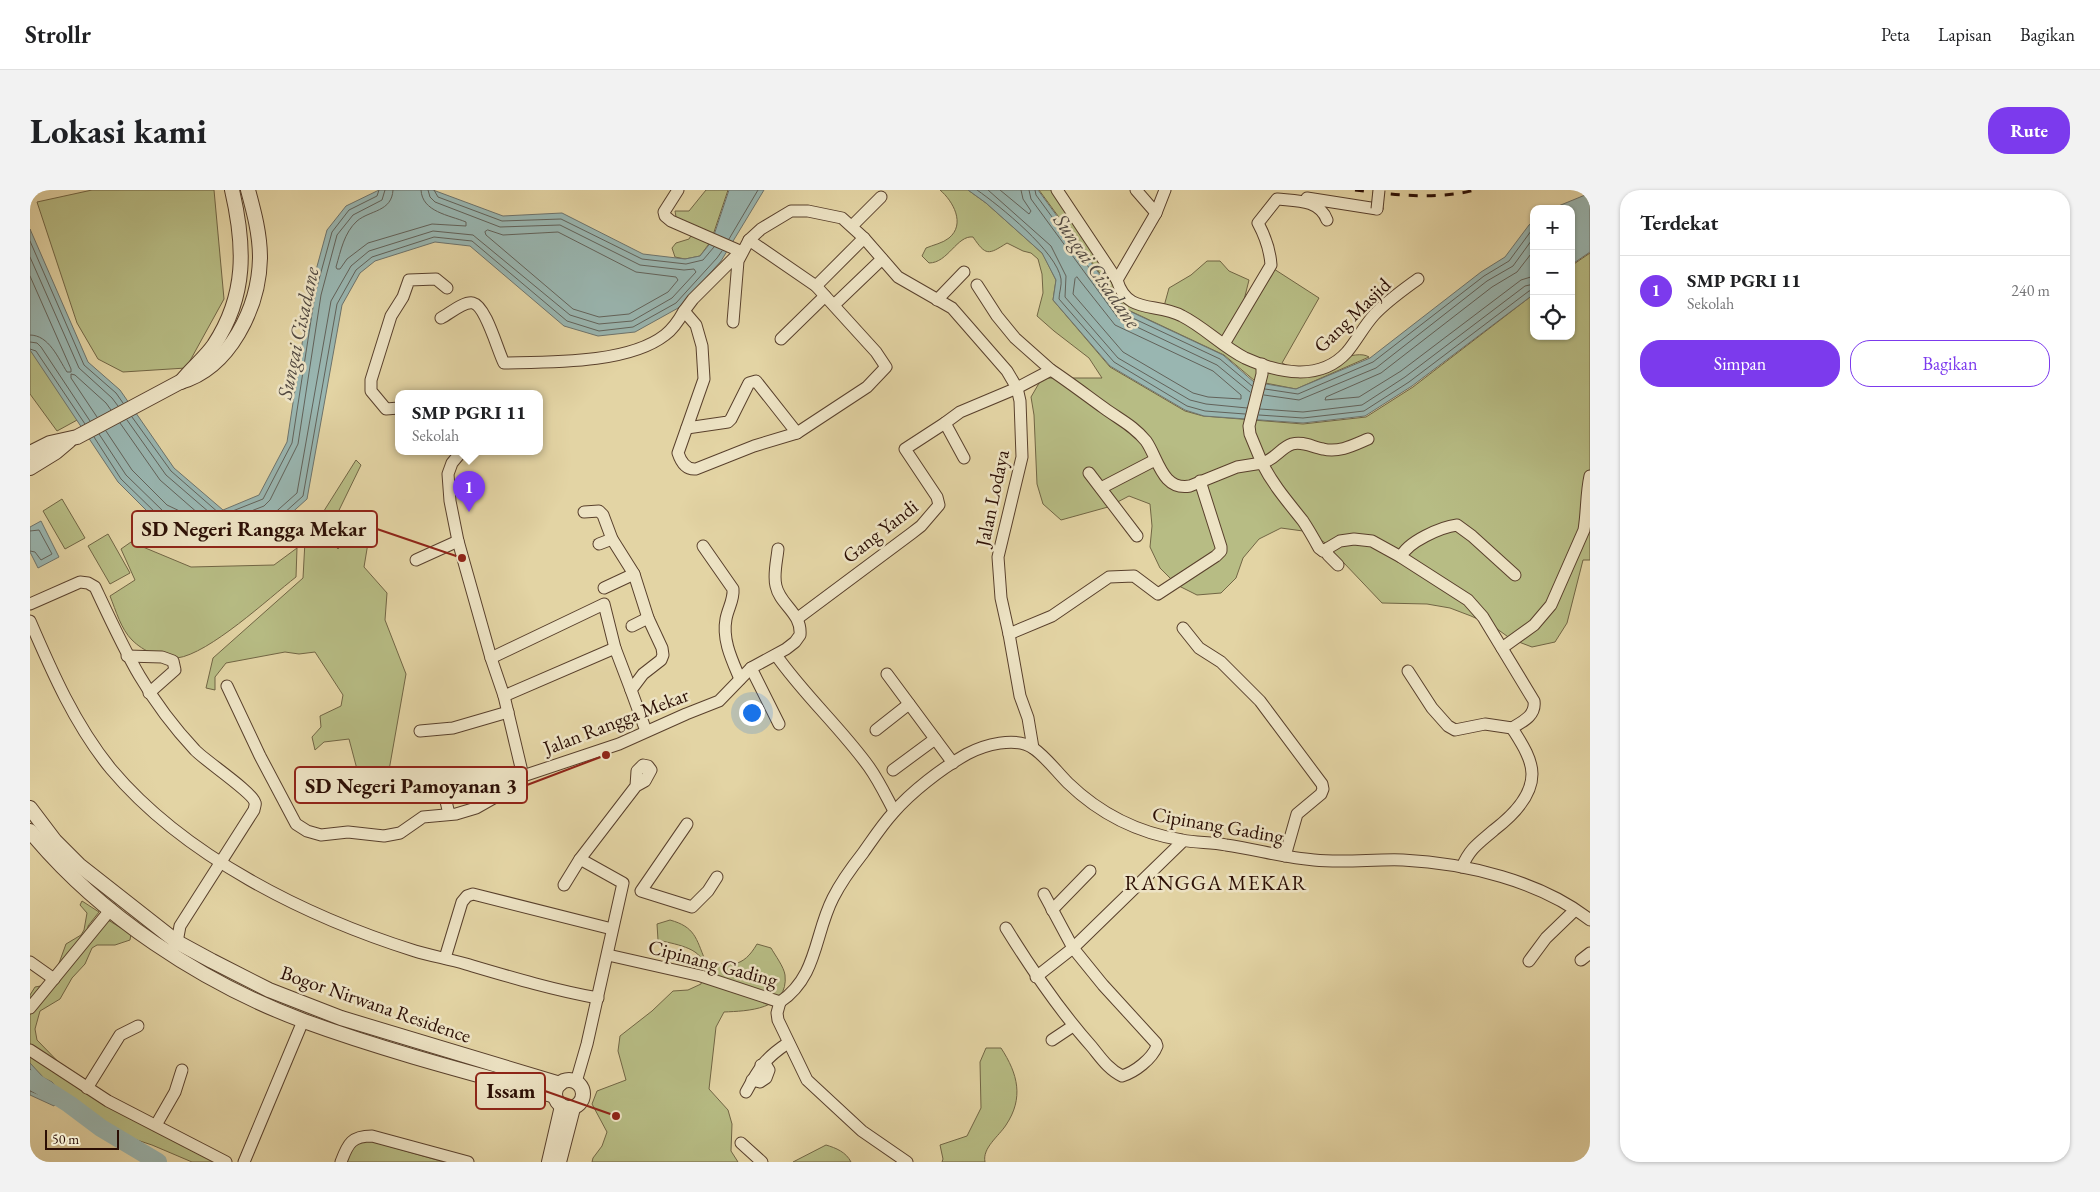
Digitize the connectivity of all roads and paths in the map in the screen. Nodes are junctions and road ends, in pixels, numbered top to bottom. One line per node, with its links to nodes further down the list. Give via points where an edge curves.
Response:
1 (232, 190): 33 (street, via 242,255 236,296 214,345)
2 (248, 190): 33 (street, via 260,256 246,318 216,363 196,378)
3 (678, 190): 15 (street, via 664,212 665,216)
4 (1057, 190): 19 (street, Gang Masjid)
5 (1136, 190): 10 (street)
6 (1165, 190): 10 (street)
7 (1379, 190): 9 (street, bridge, via 1377,208 1284,195)
8 (881, 197): 12 (street)
9 (1277, 199): 11 (street, via 1307,201 1324,211); 30 (street, via 1258,223 1271,264)
10 (1156, 213): 19 (street)
11 (1327, 220)
12 (852, 226): 13 (street, Jalan Lodaya); 14 (street, Jalan Lodaya, via 842,218 799,210 784,214)
13 (864, 238): 16 (street, Jalan Lodaya); 21 (street)
14 (749, 240): 15 (street, Jalan Lodaya); 21 (street)
15 (738, 250): 26 (street); 28 (street, Jalan Lodaya)
16 (882, 259): 24 (street, Jalan Lodaya, via 898,277); 25 (street)
17 (964, 272): 24 (street)
18 (1418, 279): 31 (street, Gang Masjid, via 1373,316 1347,352 1332,365 1302,372)
19 (1117, 280): 30 (street, Gang Masjid, via 1121,293 1128,299 1148,308 1182,316)
20 (977, 284): 32 (street, via 1015,338)
21 (816, 286): 23 (street)
22 (447, 288): 35 (street, via 436,279 409,280 391,316 370,380 372,391 386,409)
23 (825, 296): 25 (street); 29 (street)
24 (937, 300): 34 (street, Jalan Lodaya, via 952,308 1008,371)
25 (834, 305): 38 (street, via 885,369 867,387)
26 (684, 311): 27 (street, via 667,334 646,346 611,356 562,362 504,362 485,317 473,303); 37 (street, via 696,325 702,346 704,379)
27 (441, 318)
28 (733, 322)
29 (781, 339)
30 (1224, 344): 31 (street, Gang Masjid)
31 (1262, 369): 45 (street, via 1249,426)
32 (1051, 370): 34 (street); 44 (street, via 1127,422 1144,439)
33 (180, 382): 39 (street)
34 (1017, 388): 36 (street, via 960,412); 71 (street, Jalan Lodaya, via 1022,457 998,557 1000,598)
35 (395, 408)
36 (945, 423): 43 (street); 67 (street, Gang Yandi, via 905,449 938,497 939,505 933,513 912,533)
37 (687, 428): 38 (street, via 728,422 748,383 756,381); 38 (street, via 678,453 681,462 690,469)
38 (798, 433)
39 (73, 439): 41 (street, via 50,443); 46 (street)
40 (1368, 439): 45 (street, via 1332,450 1291,444 1275,458)
41 (30, 453)
42 (459, 455): 54 (street, via 452,463 447,480)
43 (964, 458)
44 (1155, 460): 49 (street, via 1174,485 1182,487); 50 (street)
45 (1262, 462): 49 (street, via 1237,467); 58 (street, via 1285,501)
46 (30, 468)
47 (1089, 473): 50 (street)
48 (1590, 476): 73 (street, via 1584,530 1551,605 1534,625)
49 (1200, 481): 71 (street, via 1221,547 1216,556 1158,594 1134,576 1109,577 1052,616)
50 (1101, 488): 52 (street)
51 (584, 512): 53 (street, via 600,512)
52 (1137, 536)
53 (612, 539): 55 (street); 62 (street)
54 (458, 541): 60 (street); 76 (street)
55 (599, 544)
56 (704, 546): 80 (street, via 734,589 725,636)
57 (778, 549): 67 (street, via 776,586)
58 (1323, 551): 59 (street, via 1340,540 1354,539 1372,541); 61 (street, via 1327,549 1328,555)
59 (1401, 557): 63 (street, via 1413,544 1457,525); 73 (street, via 1468,600)
60 (416, 560)
61 (1338, 565)
62 (634, 574): 64 (street); 66 (street)
63 (1514, 576)
64 (604, 588)
65 (30, 604): 75 (street, via 80,582 96,587)
66 (648, 618): 69 (street); 82 (street, via 663,655)
67 (798, 618): 74 (street, Jalan Rangga Mekar, via 800,635)
68 (30, 621): 107 (street, via 72,711 111,769 171,826)
69 (632, 626)
70 (1183, 628): 105 (street, via 1199,648 1222,662 1260,701 1322,784 1321,794 1298,814 1293,823)
71 (1009, 634): 93 (street, Jalan Lodaya)
72 (614, 648): 76 (street, via 604,604); 82 (street); 84 (street)
73 (1502, 648): 88 (street, via 1535,707 1532,714)
74 (776, 655): 77 (street, Jalan Rangga Mekar); 100 (street, via 868,766)
75 (127, 656): 83 (street); 83 (street, via 157,656 173,661 175,670)
76 (491, 658): 84 (street)
77 (751, 668): 80 (street, Jalan Rangga Mekar); 87 (street)
78 (1408, 670): 88 (street, via 1432,708 1455,730 1485,724)
79 (887, 674): 85 (street)
80 (740, 679): 91 (street, Jalan Rangga Mekar, via 719,701)
81 (227, 686): 101 (street, Jalan Rangga Mekar, via 288,811 296,824 307,831 327,836 348,832 394,836 423,817)
82 (631, 690): 91 (street)
83 (148, 694): 107 (street, via 197,752 254,798 254,810)
84 (504, 696): 86 (street)
85 (909, 704): 89 (street); 92 (street)
86 (508, 712): 90 (street, via 453,728); 96 (street)
87 (779, 724)
88 (1512, 728): 108 (street, via 1525,750 1532,773 1528,790 1504,822 1472,848)
89 (876, 730)
90 (420, 731)
91 (646, 731): 96 (street, Jalan Rangga Mekar, via 618,744)
92 (935, 739): 94 (street); 95 (street)
93 (1033, 748): 94 (street, Cipinang Gading, via 1014,742 1000,743 969,753); 104 (street, Cipinang Gading, via 1102,811 1139,830)
94 (953, 763): 100 (street, Cipinang Gading)
95 (893, 770)
96 (523, 776): 101 (street, Jalan Rangga Mekar, via 488,801 465,812)
97 (441, 780): 101 (street)
98 (636, 786): 106 (street)
99 (30, 808): 121 (street, Bogor Nirwana Residence, via 55,841 80,865)
100 (894, 811): 131 (street, Cipinang Gading, via 838,888 808,972 792,994)
101 (449, 814)
102 (687, 824): 113 (street)
103 (30, 831): 115 (street, Bogor Nirwana Residence, via 50,855)
104 (1183, 841): 105 (street, Cipinang Gading); 122 (street)
105 (1286, 856): 108 (street, Cipinang Gading, via 1313,860 1402,860)
106 (580, 859): 111 (street); 112 (street)
107 (220, 863): 121 (street, via 180,926); 125 (street, via 280,896 345,925)
108 (1462, 867): 117 (street, Cipinang Gading, via 1518,883)
109 (1090, 871): 116 (street)
110 (718, 877): 113 (street, via 692,908)
111 (623, 883): 113 (street); 120 (street)
112 (564, 885)
113 (641, 891)
114 (1044, 894): 116 (street)
115 (110, 909): 123 (street, Bogor Nirwana Residence); 129 (street)
116 (1052, 910): 122 (street)
117 (1575, 910): 118 (street, Cipinang Gading); 126 (street, via 1546,938)
118 (1590, 920)
119 (1006, 928): 128 (street)
120 (612, 929): 124 (street); 125 (street, via 473,894 462,902)
121 (177, 942): 123 (street); 136 (street, Bogor Nirwana Residence, via 269,990)
122 (1073, 948): 128 (street); 135 (street, via 1157,1046 1138,1068 1122,1076 1110,1068)
123 (169, 954): 133 (street, Bogor Nirwana Residence, via 233,989)
124 (608, 955): 130 (street); 131 (street, Cipinang Gading, via 701,976)
125 (445, 958): 130 (street)
126 (1529, 961)
127 (30, 962): 129 (street)
128 (1036, 977): 135 (street)
129 (54, 979): 132 (street)
130 (598, 998): 142 (street)
131 (780, 1002): 138 (street, via 778,1020)
132 (30, 1008)
133 (303, 1021): 139 (street, Bogor Nirwana Residence); 149 (street)
134 (138, 1026): 143 (street, via 120,1035)
135 (1073, 1026): 137 (street)
136 (390, 1034): 139 (street); 145 (street, Bogor Nirwana Residence)
137 (1052, 1040)
138 (788, 1043): 144 (street, via 761,1064); 155 (street, via 802,1072 817,1090 862,1131)
139 (384, 1048): 145 (street, Bogor Nirwana Residence)
140 (30, 1050): 143 (street)
141 (182, 1070): 146 (street, via 175,1092)
142 (576, 1082): 145 (street, via 568,1080); 145 (street, via 582,1088 583,1098 578,1106)
143 (87, 1088): 146 (street)
144 (746, 1092)
145 (562, 1099): 152 (street); 153 (street)
146 (156, 1125): 148 (street)
147 (741, 1143): 154 (street)
148 (226, 1162)
149 (244, 1162)
150 (341, 1162): 151 (street, via 353,1140 372,1136)
151 (468, 1162)
152 (549, 1162)
153 (559, 1162)
154 (762, 1162)
155 (907, 1162)

